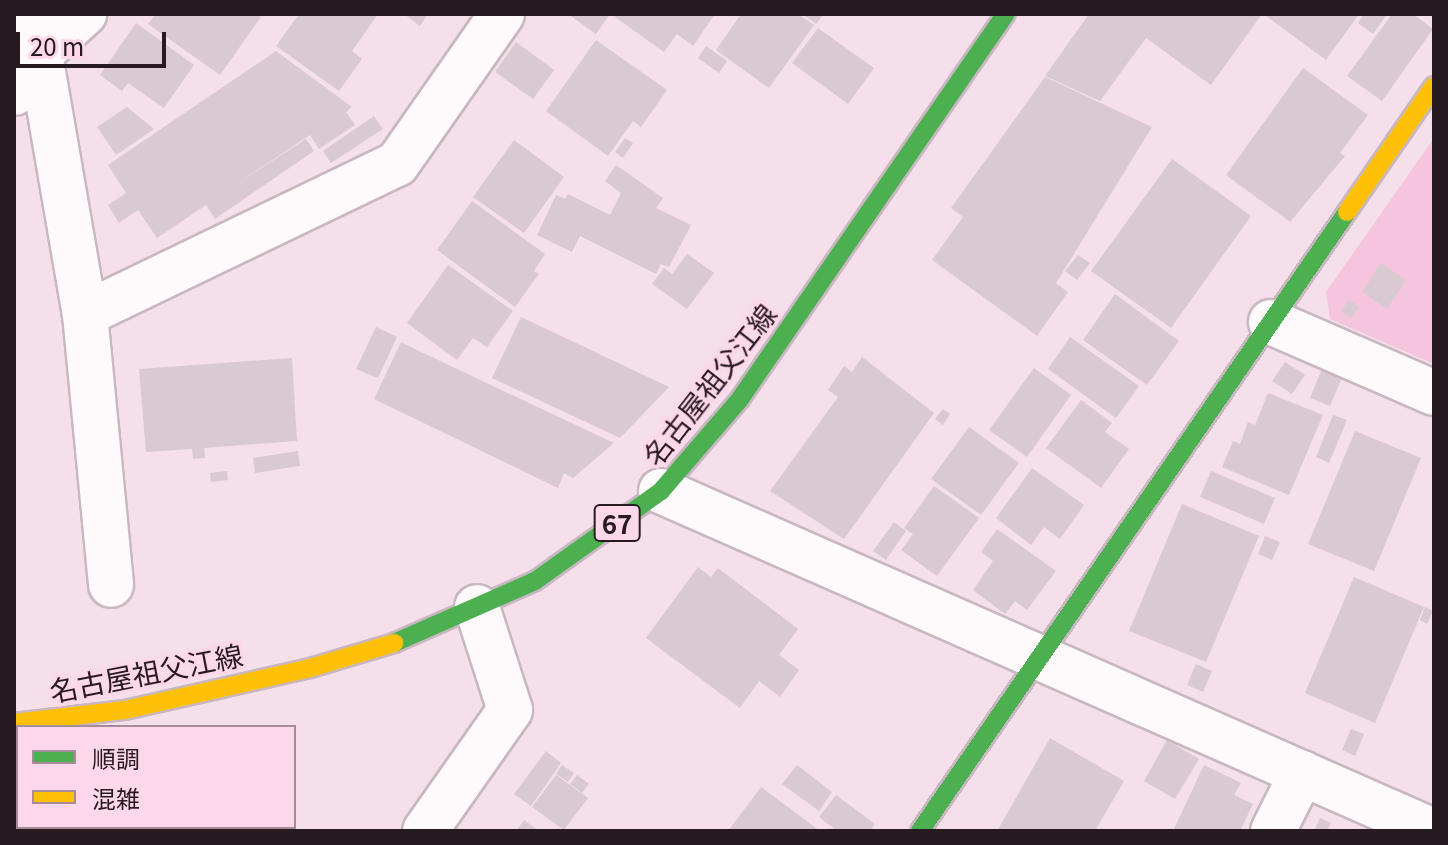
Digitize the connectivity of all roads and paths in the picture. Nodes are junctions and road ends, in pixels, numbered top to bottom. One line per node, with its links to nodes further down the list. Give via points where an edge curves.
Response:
1 (84, 14): 4 (street)
2 (502, 14): 7 (street, via 397,164)
3 (1006, 14): 10 (main road, 名古屋祖父江線 / 67, via 747,390)
4 (37, 33): 6 (street); 7 (street)
5 (1434, 86): 8 (main road)
6 (14, 93)
7 (85, 314): 11 (street)
8 (1271, 322): 9 (street); 13 (main road)
9 (1434, 393)
10 (661, 491): 12 (main road, 名古屋祖父江線 / 67, via 535,581); 13 (street)
11 (111, 585)
12 (477, 607): 14 (main road, 名古屋祖父江線 / 67, via 413,637 310,668 125,710); 16 (street, via 510,710)
13 (1039, 658): 15 (street); 17 (main road)
14 (14, 723)
15 (1302, 773): 18 (street); 19 (street)
16 (425, 831)
17 (920, 831)
18 (1273, 831)
19 (1433, 831)

